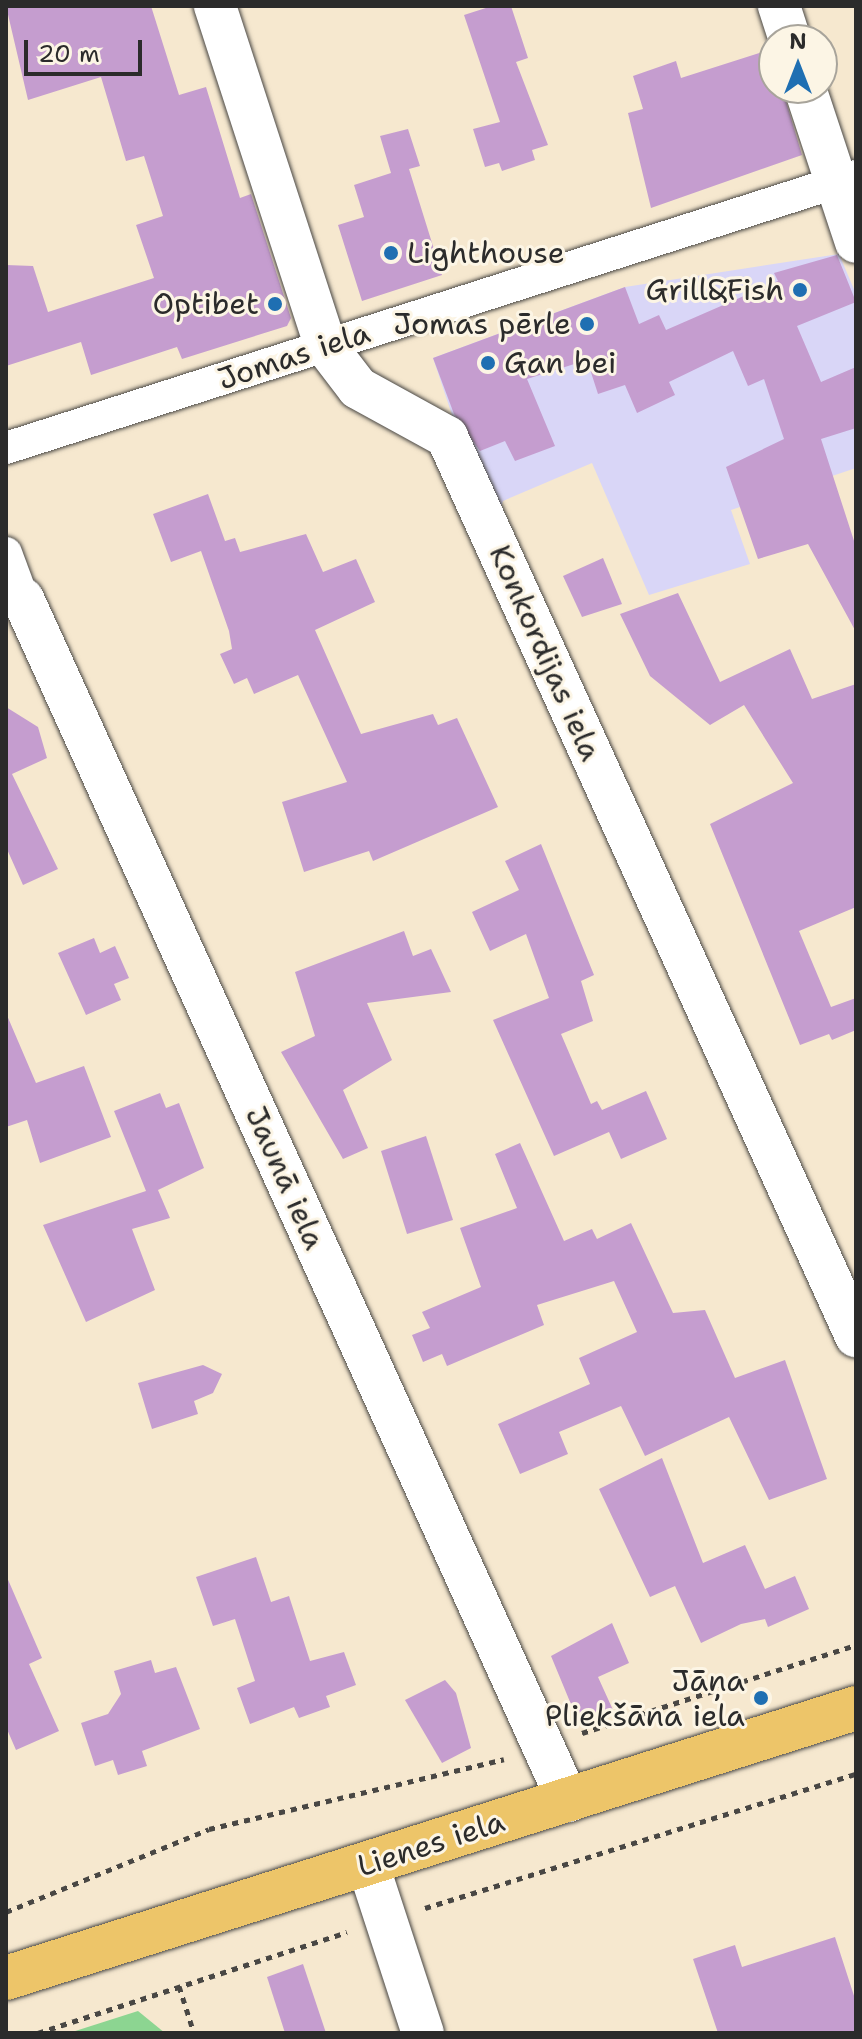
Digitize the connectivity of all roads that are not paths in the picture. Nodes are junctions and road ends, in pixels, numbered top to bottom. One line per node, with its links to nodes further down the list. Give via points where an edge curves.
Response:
1 (215, 6): 5 (street, Konkordijas iela)
2 (812, 104): 3 (street)
3 (846, 180): 4 (street); 5 (street, Jomas iela)
4 (856, 242)
5 (325, 345): 6 (street, Jomas iela); 9 (street, Konkordijas iela, via 358,388 447,437)
6 (6, 448)
7 (6, 553): 8 (street, Jaunā iela)
8 (23, 599): 11 (street, Jaunā iela)
9 (856, 1336)
10 (856, 1708): 11 (main road, Lienes iela)
11 (568, 1801): 12 (main road, Lienes iela)
12 (368, 1865): 13 (main road, Lienes iela); 14 (street)
13 (6, 1978)
14 (423, 2033)

